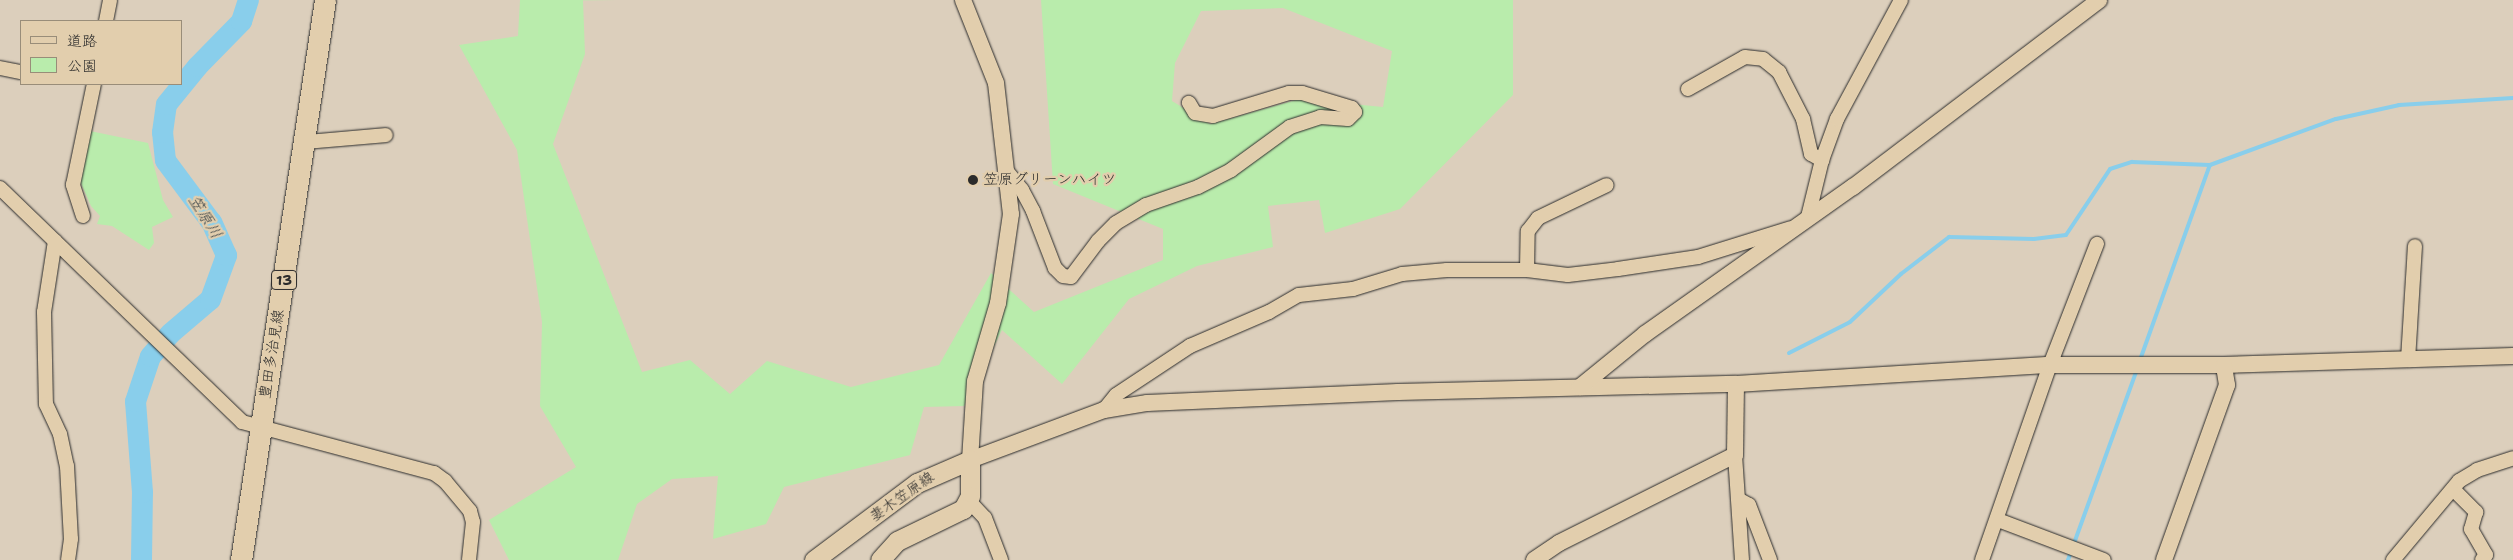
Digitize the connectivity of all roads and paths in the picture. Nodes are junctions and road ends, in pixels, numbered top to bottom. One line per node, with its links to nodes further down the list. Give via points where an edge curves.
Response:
1 (110, 0): 6 (street)
2 (325, 0): 13 (main road, 豊田多治見線 / 13)
3 (963, 0): 15 (street, via 996,83)
4 (1901, 0): 14 (street, via 1837,119)
5 (2099, 0): 19 (street)
6 (106, 20)
7 (0, 68): 8 (street)
8 (20, 72)
9 (93, 85): 18 (street, via 73,185)
10 (1688, 89): 14 (street, via 1746,57 1763,59 1779,72 1803,119 1811,154)
11 (1190, 103): 15 (street, via 1195,113 1213,116 1302,93 1356,112 1348,119 1320,117 1290,127 1231,170 1146,205 1116,223 1071,277 1063,276 1054,268 1030,204)
12 (386, 135): 13 (street)
13 (306, 142): 32 (main road, 豊田多治見線 / 13)
14 (1822, 160): 19 (street)
15 (1005, 169): 35 (street, via 1011,233 998,303 975,381)
16 (1608, 185): 24 (street, via 1538,218 1528,231)
17 (0, 188): 21 (street)
18 (83, 216)
19 (1808, 217): 20 (street)
20 (1792, 227): 24 (street, via 1698,257 1568,275); 30 (street, via 1645,334)
21 (54, 241): 32 (street, via 233,415); 40 (street, via 44,322 46,404 60,434 67,466 71,539)
22 (2097, 244): 27 (street)
23 (2415, 246): 26 (street)
24 (1527, 270): 31 (street, via 1447,270 1402,274 1353,289 1299,295 1269,312 1190,346 1116,395)
25 (2513, 356): 26 (street)
26 (2408, 360): 28 (street)
27 (2050, 365): 28 (street); 29 (street); 39 (street)
28 (2224, 365): 51 (street, via 2227,385)
29 (1736, 384): 30 (street); 33 (street)
30 (1580, 387): 31 (street, via 1260,397)
31 (1104, 410): 35 (street)
32 (260, 428): 41 (main road, 豊田多治見線 / 13); 42 (street, via 434,473 457,492 470,511 473,522)
33 (1735, 455): 37 (street); 46 (street, via 1559,543)
34 (2513, 458): 36 (street, via 2477,470)
35 (970, 460): 38 (main road); 43 (main road, 妻木笠原線, via 917,483)
36 (2452, 489): 52 (street); 53 (street, via 2476,512 2471,529 2486,554)
37 (1740, 500): 47 (street); 48 (street, via 1749,505)
38 (969, 501): 44 (main road, via 956,515 918,528 897,541); 45 (street, via 985,518)
39 (1998, 520): 49 (street); 50 (street)
40 (68, 560)
41 (241, 560)
42 (469, 560)
43 (814, 560)
44 (880, 560)
45 (1001, 560)
46 (1534, 560)
47 (1742, 560)
48 (1770, 560)
49 (1982, 560)
50 (2104, 560)
51 (2164, 560)
52 (2393, 560)
53 (2482, 560)

